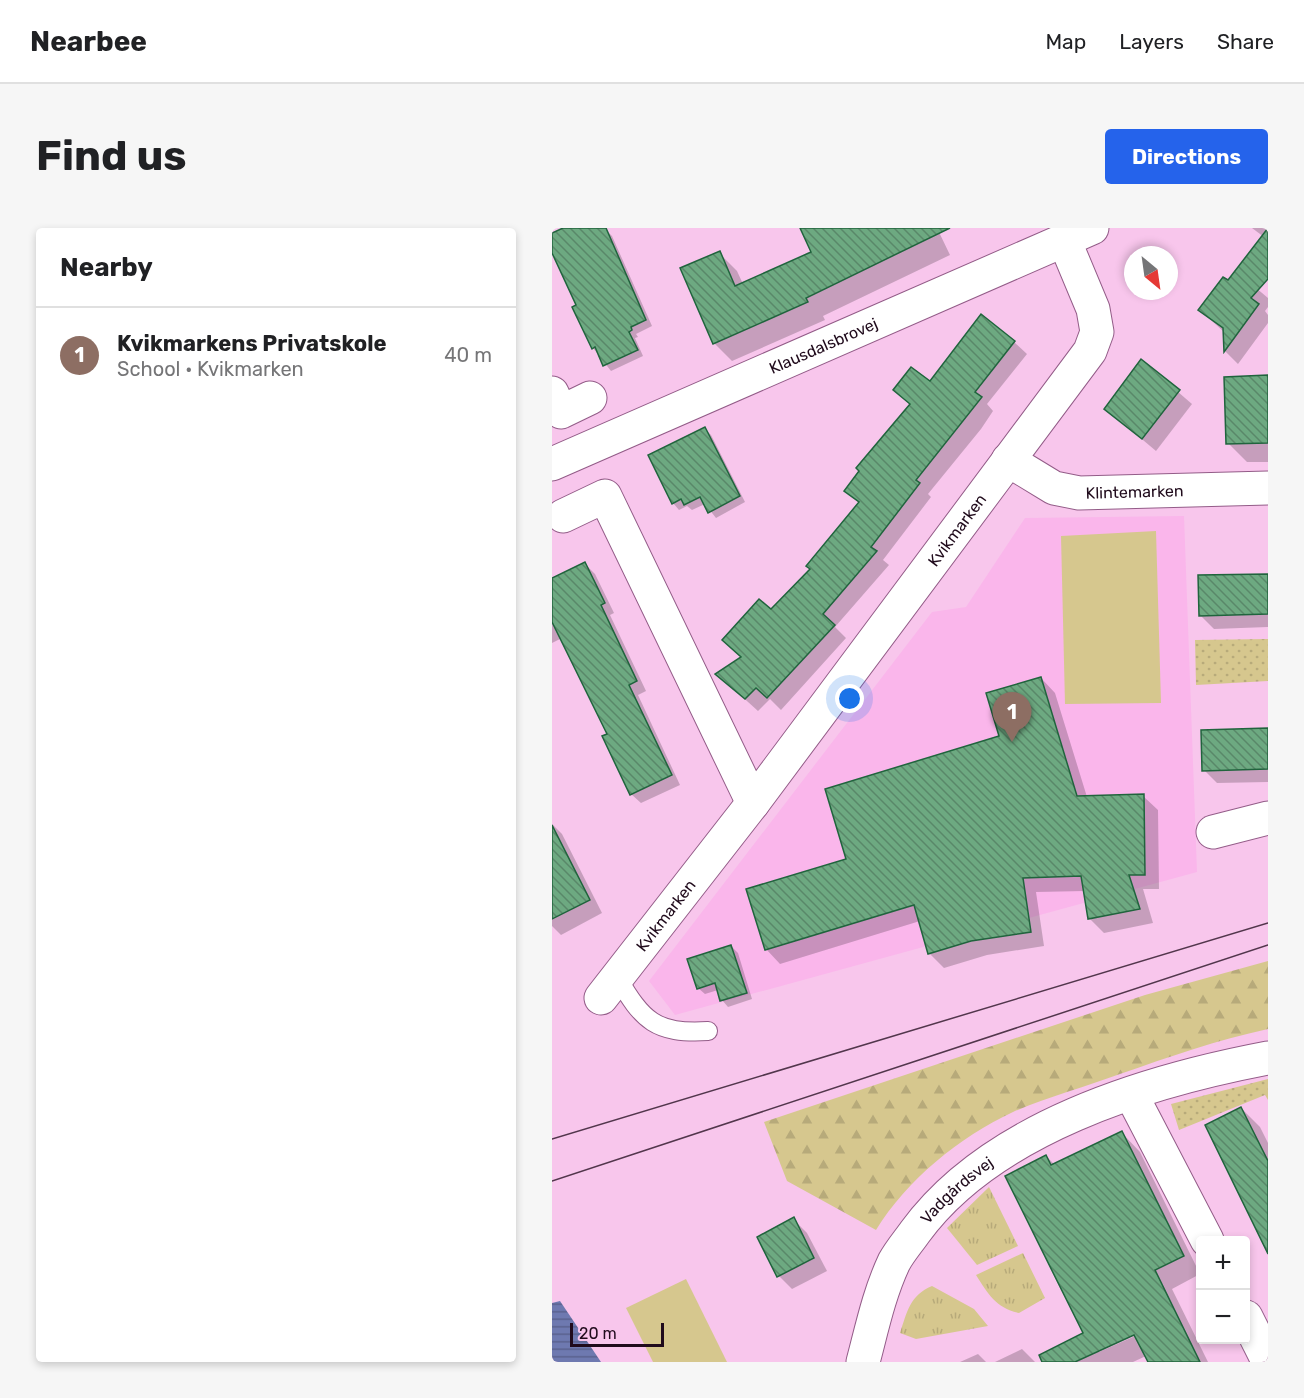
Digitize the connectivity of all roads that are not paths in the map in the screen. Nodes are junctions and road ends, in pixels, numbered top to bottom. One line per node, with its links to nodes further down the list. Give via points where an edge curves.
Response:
1 (1078, 235): 4 (street, Kvikmarken, via 1097,332 1090,351); 5 (street, Klausdalsbrovej)
2 (552, 393): 3 (street, via 561,412)
3 (590, 398)
4 (1008, 460): 6 (street, Klintemarken, via 1054,488 1079,493); 8 (street, Kvikmarken)
5 (552, 464)
6 (1268, 488)
7 (563, 516): 8 (street, via 605,496)
8 (753, 803): 11 (street, Kvikmarken)
9 (1268, 818): 10 (street)
10 (1213, 832)
11 (609, 988): 12 (lane, via 668,1030)
12 (708, 1031)
13 (1268, 1058): 14 (street, Vadgårdsvej, via 1201,1071)
14 (1131, 1094): 15 (street); 18 (street, Vadgårdsvej, via 1046,1128 1000,1153 929,1214 895,1260 878,1302)
15 (1205, 1236)
16 (1250, 1327): 17 (street)
17 (1268, 1361)
18 (862, 1362)

